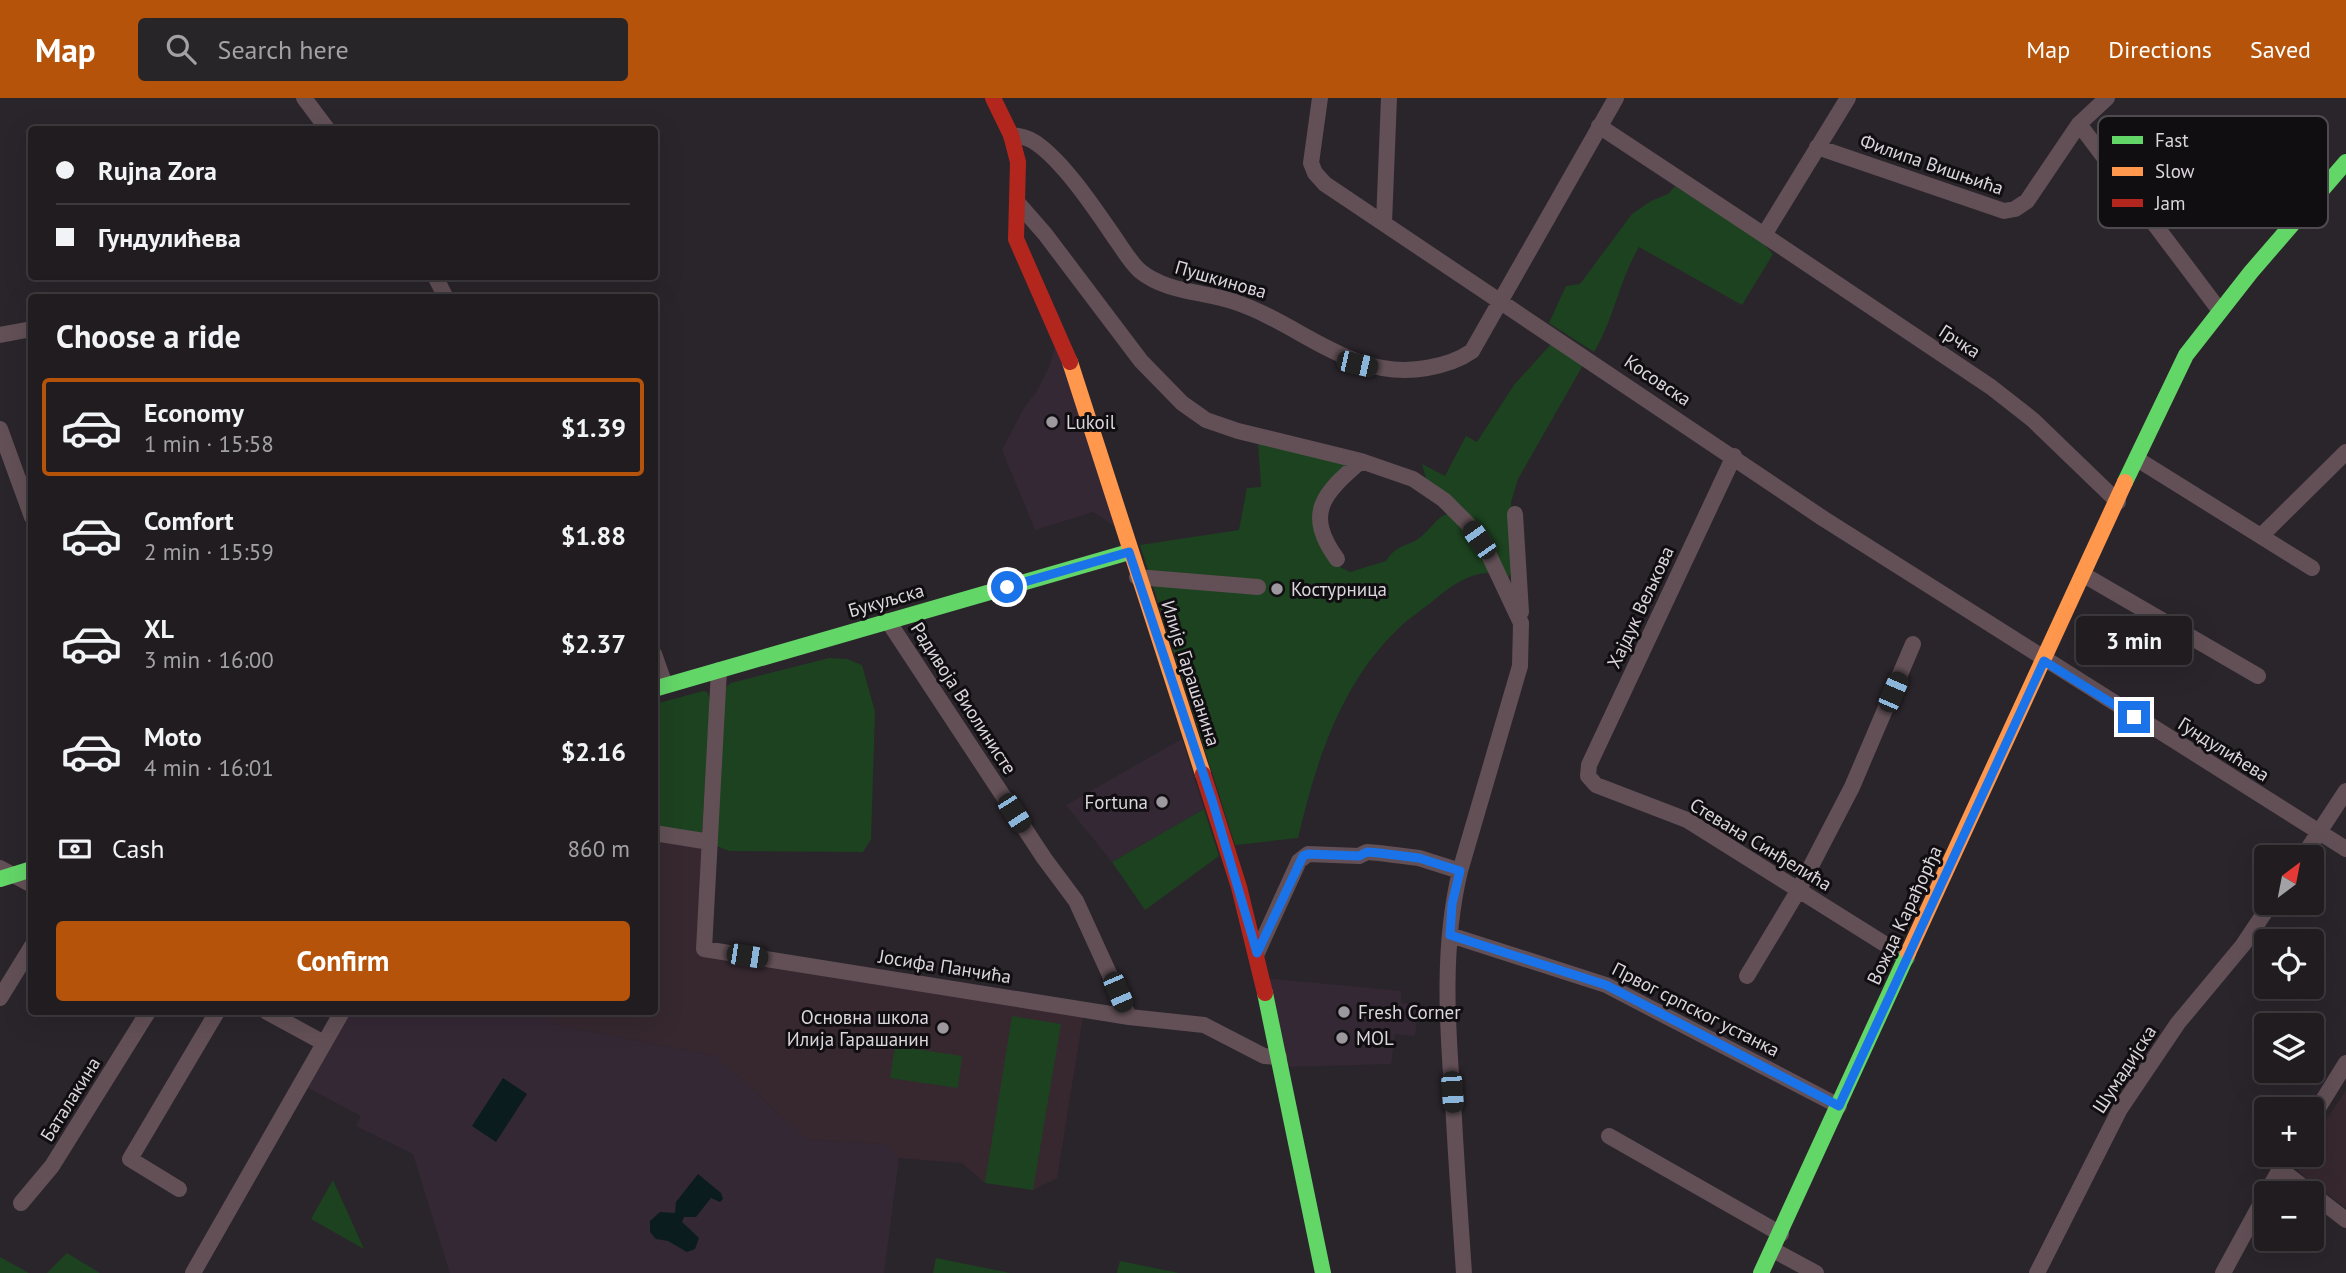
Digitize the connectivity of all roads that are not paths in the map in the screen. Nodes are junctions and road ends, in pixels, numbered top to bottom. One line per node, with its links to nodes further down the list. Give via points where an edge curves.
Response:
1 (303, 98): 9 (street)
2 (993, 98): 11 (main road, Илије Гарашанина)
3 (1320, 98): 17 (street, Косовска, via 1311,163 1315,173)
4 (1389, 98): 17 (street)
5 (1616, 98): 10 (street, Пушкинова)
6 (1848, 98): 12 (street)
7 (2107, 98): 8 (street, Филипа Вишњића)
8 (2079, 124): 12 (street, Филипа Вишњића, via 2027,201 2004,211); 13 (street)
9 (325, 126)
10 (1599, 126): 20 (street, Грчка); 21 (street, Пушкинова)
11 (1011, 135): 16 (main road, Илије Гарашанина, via 1018,162); 21 (street, Пушкинова, via 1042,148 1151,280 1267,314 1357,364 1410,371 1461,359 1472,351)
12 (1817, 147): 20 (street)
13 (2098, 149)
14 (2346, 162): 15 (main road, Вожда Карађорђа)
15 (2328, 183)
16 (1017, 202): 29 (street, via 1141,361 1182,403 1206,420 1238,431); 34 (main road, Илије Гарашанина, via 1019,249 1066,349)
17 (1384, 223): 21 (street, Косовска)
18 (2157, 228): 22 (street)
19 (2290, 228): 22 (main road, Вожда Карађорђа)
20 (1764, 234): 30 (street, Грчка, via 1991,387 2033,420)
21 (1500, 300): 27 (street, Косовска)
22 (2220, 311): 28 (main road, Вожда Карађорђа, via 2186,355)
23 (28, 331): 24 (street)
24 (0, 335)
25 (0, 429): 31 (street)
26 (2346, 452): 33 (street)
27 (1734, 456): 43 (street, Косовска); 47 (street, Хајдук Вељкова, via 1589,765)
28 (2137, 459): 30 (main road, Вожда Карађорђа); 33 (street)
29 (1361, 461): 35 (street, via 1333,488 1319,515 1320,531); 41 (street, via 1413,479 1452,508 1489,555)
30 (2118, 502): 37 (main road, Вожда Карађорђа)
31 (28, 506)
32 (1515, 514): 41 (street)
33 (2262, 536): 36 (street)
34 (1129, 552): 38 (main road, Илије Гарашанина); 40 (main road, Букуљска)
35 (1337, 559)
36 (2312, 568)
37 (2084, 575): 43 (main road, Вожда Карађорђа); 45 (street)
38 (1137, 576): 39 (street); 62 (main road, Илије Гарашанина, via 1217,814)
39 (1258, 587)
40 (888, 621): 44 (main road, Букуљска); 70 (street, Радивоја Виолинисте, via 1076,901)
41 (1521, 623): 55 (street, via 1520,666)
42 (1913, 645): 58 (street, via 1852,787)
43 (2044, 661): 49 (street, Гундулићева); 63 (main road, Вожда Карађорђа)
44 (719, 670): 46 (main road, Букуљска); 51 (street)
45 (2258, 676)
46 (660, 687)
47 (1588, 776): 58 (street, Стевана Синђелића, via 1595,785 1687,821)
48 (2346, 791): 49 (street)
49 (2319, 833): 52 (street); 53 (street, Гундулићева)
50 (658, 834): 51 (street)
51 (710, 842): 70 (street, Јосифа Панчића, via 704,949)
52 (2311, 845)
53 (2346, 849)
54 (28, 870): 56 (main road)
55 (1460, 871): 60 (street); 62 (street, via 1419,858 1379,853 1308,854 1299,861)
56 (4, 874): 57 (street)
57 (28, 883)
58 (1798, 891): 63 (street, Стевана Синђелића); 64 (street)
59 (2263, 915): 89 (street, Шумадијска, via 2178,1023 2120,1109)
60 (1450, 935): 75 (street, Првог српског устанка, via 1606,985); 86 (street, via 1447,1015)
61 (28, 952): 65 (street)
62 (1257, 953): 72 (main road, Илије Гарашанина)
63 (1907, 958): 75 (main road, Вожда Карађорђа)
64 (1747, 976)
65 (0, 998)
66 (146, 1015): 79 (street, Баталакина, via 67,1144)
67 (215, 1015): 78 (street, via 130,1159)
68 (273, 1015): 71 (street)
69 (340, 1015): 71 (street)
70 (1129, 1017): 72 (street, Јосифа Панчића, via 1204,1025 1264,1056)
71 (324, 1043): 84 (street)
72 (1279, 1057): 85 (main road, Илије Гарашанина)
73 (2346, 1063): 74 (street)
74 (2324, 1099)
75 (1839, 1106): 82 (main road, Вожда Карађорђа)
76 (1609, 1136): 82 (street)
77 (2289, 1167): 81 (street)
78 (179, 1189)
79 (21, 1203)
80 (2254, 1216): 90 (street)
81 (2346, 1220)
82 (1781, 1234): 83 (main road, Вожда Карађорђа)
83 (1773, 1250): 87 (main road, Вожда Карађорђа); 88 (street)
84 (192, 1273)
85 (1323, 1273)
86 (1464, 1273)
87 (1761, 1273)
88 (1816, 1273)
89 (2037, 1273)
90 (2223, 1273)

